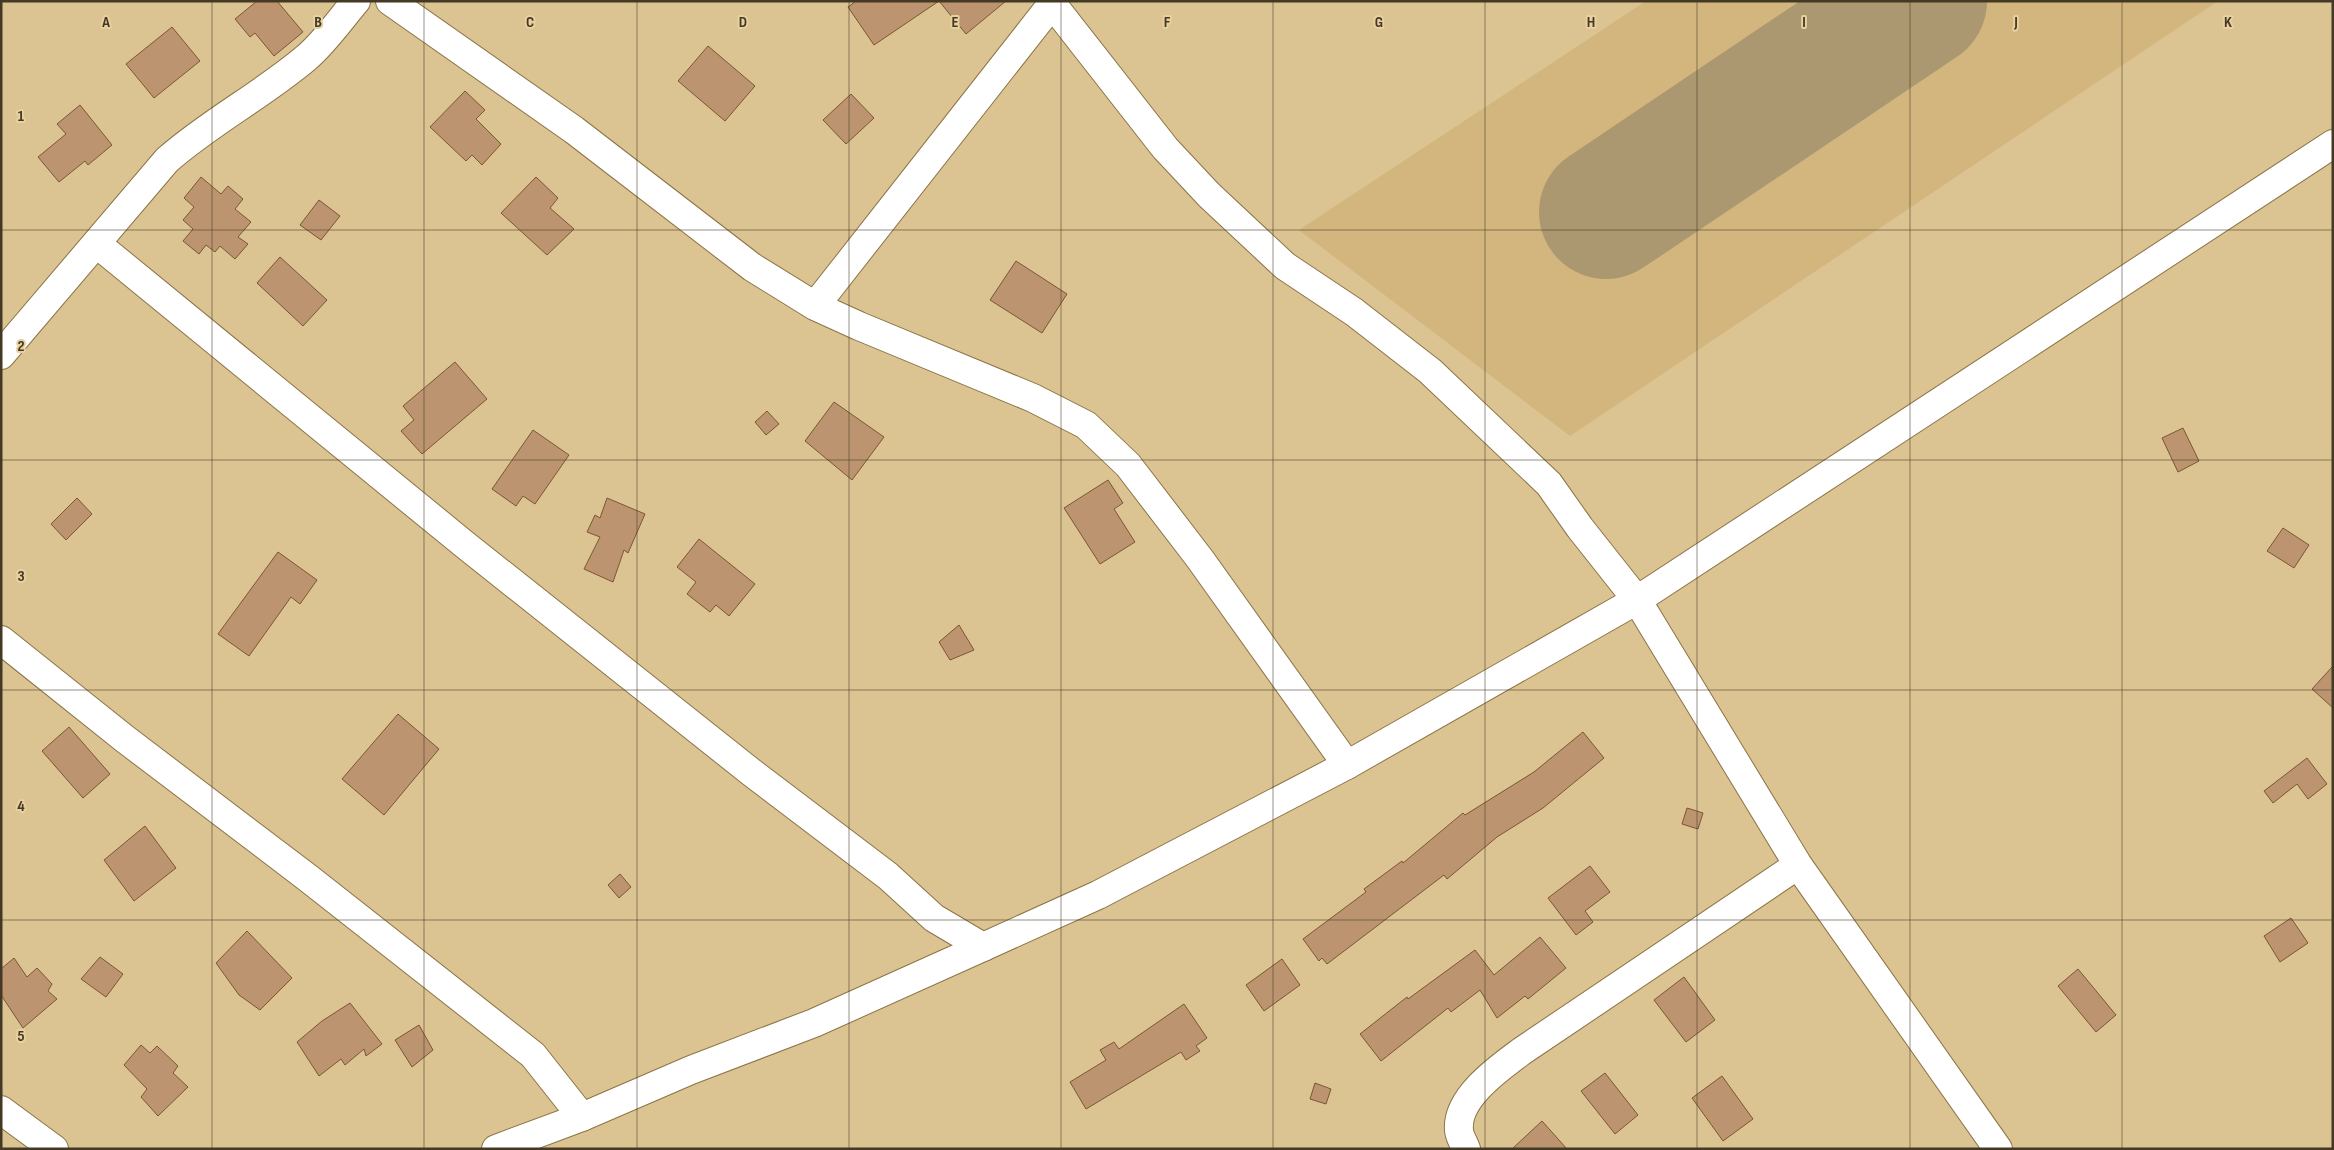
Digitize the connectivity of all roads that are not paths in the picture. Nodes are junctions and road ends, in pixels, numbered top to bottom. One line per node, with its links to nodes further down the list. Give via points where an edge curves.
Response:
1 (356, 1): 5 (street, via 308,57 262,92 194,136 167,160)
2 (390, 1): 6 (street, via 574,130 752,266)
3 (1051, 3): 6 (street); 8 (street, via 1165,148 1209,195 1284,266 1354,312 1430,371 1497,432 1549,484)
4 (2333, 144): 8 (street)
5 (97, 244): 7 (street); 12 (street, via 464,544 888,876 934,918)
6 (815, 306): 10 (street, via 1086,424 1128,464 1200,559)
7 (1, 355)
8 (1638, 600): 10 (street); 11 (street)
9 (1, 640): 14 (street, via 125,740 533,1054)
10 (1346, 766): 12 (street, via 1098,895)
11 (1798, 865): 17 (street, via 1488,1076 1464,1105 1459,1130); 18 (street)
12 (983, 947): 14 (street, via 814,1023 691,1070)
13 (1, 1110): 15 (street)
14 (582, 1117): 16 (street)
15 (54, 1149)
16 (496, 1149)
17 (1466, 1149)
18 (1998, 1149)

